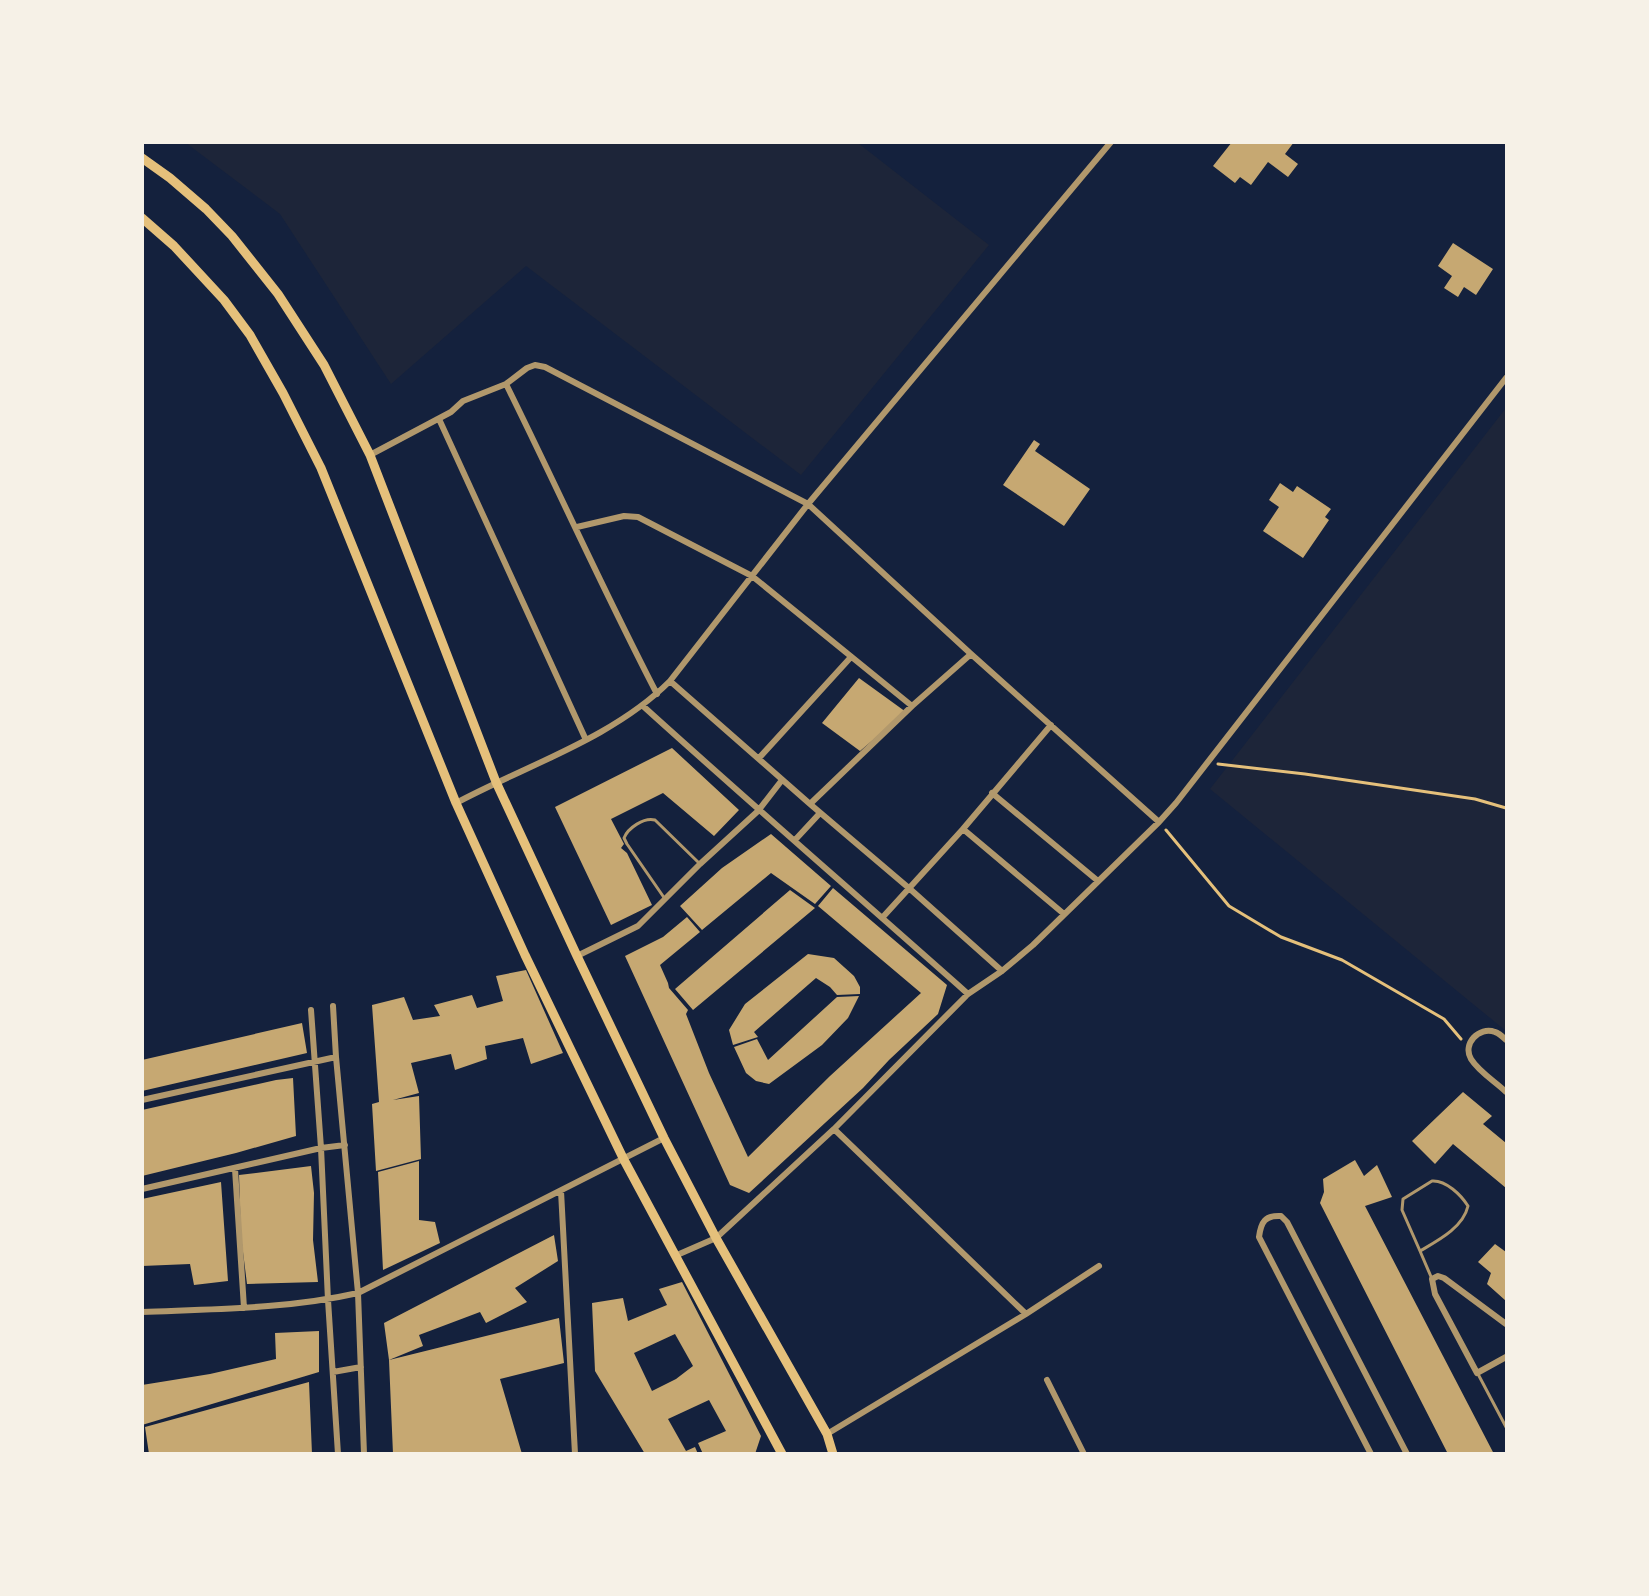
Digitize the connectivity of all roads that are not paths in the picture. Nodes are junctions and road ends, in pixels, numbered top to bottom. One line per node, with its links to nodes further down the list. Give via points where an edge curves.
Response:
1 (1111, 142): 8 (street)
2 (142, 158): 7 (main road, via 206,209 254,261 324,365)
3 (142, 218): 23 (main road, via 224,300 250,335 283,393 321,468)
4 (1506, 378): 27 (street)
5 (506, 384): 6 (street, via 463,401); 8 (street, via 527,368 545,367); 9 (street)
6 (439, 419): 7 (street); 18 (street)
7 (370, 455): 21 (main road)
8 (808, 504): 10 (street); 11 (street)
9 (577, 527): 10 (street, via 624,516 638,517); 14 (street)
10 (752, 576): 12 (street); 13 (street)
11 (971, 654): 16 (street); 17 (street)
12 (850, 657): 16 (street); 19 (street)
13 (670, 681): 14 (street); 19 (street)
14 (657, 694): 15 (street)
15 (643, 706): 18 (street); 25 (street)
16 (912, 706): 24 (street)
17 (1051, 726): 22 (street); 27 (street)
18 (586, 740): 21 (street)
19 (759, 758): 20 (street)
20 (782, 780): 24 (street); 25 (street)
21 (496, 782): 23 (street); 36 (main road)
22 (992, 794): 28 (street); 31 (street)
23 (456, 803): 50 (main road)
24 (810, 804): 26 (street)
25 (758, 811): 29 (street); 30 (street)
26 (820, 813): 29 (street); 32 (street)
27 (1159, 822): 31 (street)
28 (963, 828): 32 (street); 34 (street)
29 (795, 840): 35 (street)
30 (700, 864): 33 (street); 33 (lane, via 655,820 644,820 626,833 627,844)
31 (1098, 881): 34 (street)
32 (910, 889): 35 (street); 37 (street)
33 (665, 899): 36 (street, via 638,926)
34 (1065, 914): 37 (street)
35 (882, 918): 38 (street)
36 (577, 956): 47 (main road)
37 (1002, 971): 38 (street)
38 (968, 994): 46 (street)
39 (333, 1006): 42 (street)
40 (311, 1010): 43 (street)
41 (1506, 1041): 44 (street, via 1488,1030 1472,1038 1469,1047 1472,1060)
42 (336, 1057): 43 (street); 48 (street)
43 (314, 1061): 45 (street); 49 (street)
44 (1506, 1092)
45 (142, 1100)
46 (834, 1129): 54 (street); 63 (street)
47 (664, 1138): 50 (street); 54 (main road)
48 (345, 1145): 49 (street); 59 (street)
49 (321, 1148): 51 (street); 60 (street)
50 (624, 1160): 53 (street); 56 (main road)
51 (235, 1169): 52 (street); 61 (street)
52 (142, 1189)
53 (561, 1191): 59 (street); 75 (street)
54 (716, 1238): 56 (street); 71 (main road)
55 (1420, 1251): 55 (lane, via 1401,1203 1432,1181 1439,1181 1468,1206 1447,1234); 58 (lane)
56 (677, 1255): 72 (main road)
57 (1099, 1266): 63 (street)
58 (1432, 1279): 64 (street, via 1444,1278); 68 (street, via 1432,1289)
59 (358, 1293): 60 (street); 66 (street)
60 (328, 1300): 61 (street); 67 (street)
61 (244, 1308): 62 (street)
62 (142, 1312)
63 (1026, 1314): 71 (street)
64 (1506, 1324)
65 (1506, 1357): 68 (street)
66 (361, 1366): 67 (street); 74 (street)
67 (333, 1372): 73 (street)
68 (1478, 1373): 70 (lane)
69 (1047, 1380): 77 (street)
70 (1506, 1427)
71 (827, 1434): 76 (main road)
72 (781, 1453)
73 (338, 1454)
74 (364, 1454)
75 (575, 1454)
76 (833, 1454)
77 (1084, 1454)
78 (1371, 1454): 79 (street, via 1258,1237 1260,1224 1266,1218 1281,1216 1287,1222)
79 (1407, 1454)

